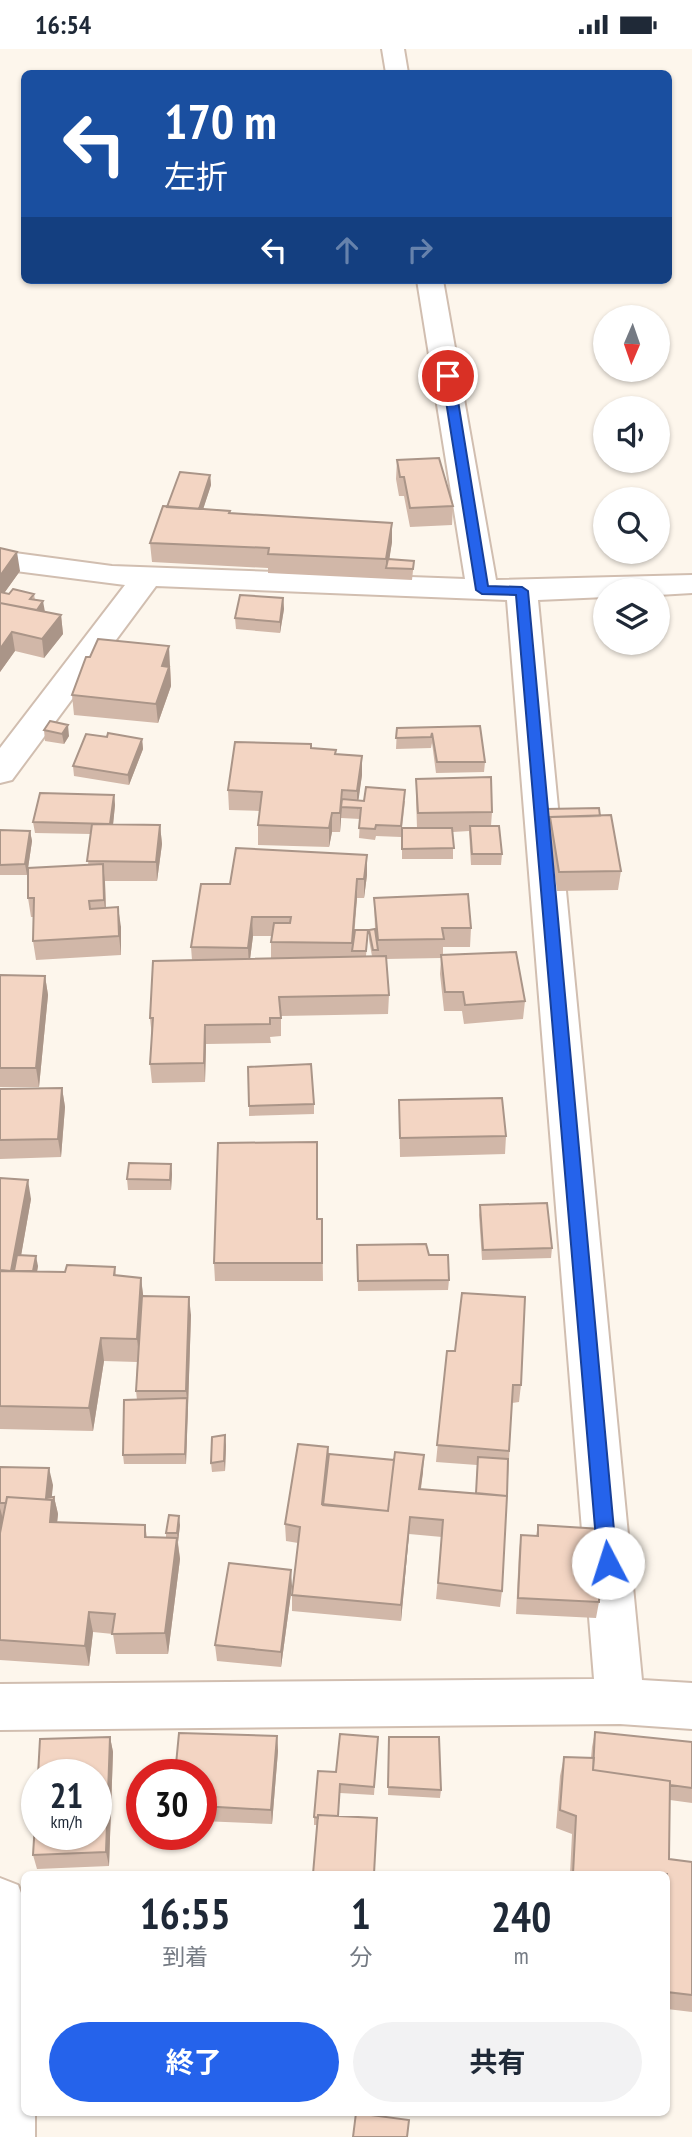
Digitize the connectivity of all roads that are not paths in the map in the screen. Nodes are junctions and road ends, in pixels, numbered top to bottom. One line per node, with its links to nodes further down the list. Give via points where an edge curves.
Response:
1 (393, 49): 2 (street)
2 (396, 70)
3 (431, 284): 7 (street)
4 (0, 560): 5 (street)
5 (148, 576): 7 (street); 9 (street)
6 (692, 584): 8 (street)
7 (482, 590): 8 (street)
8 (522, 591): 10 (street)
9 (0, 772)
10 (620, 1702): 11 (street); 12 (street)
11 (692, 1706)
12 (0, 1707)
13 (0, 1903): 14 (street, via 6,1975)
14 (8, 2137)

